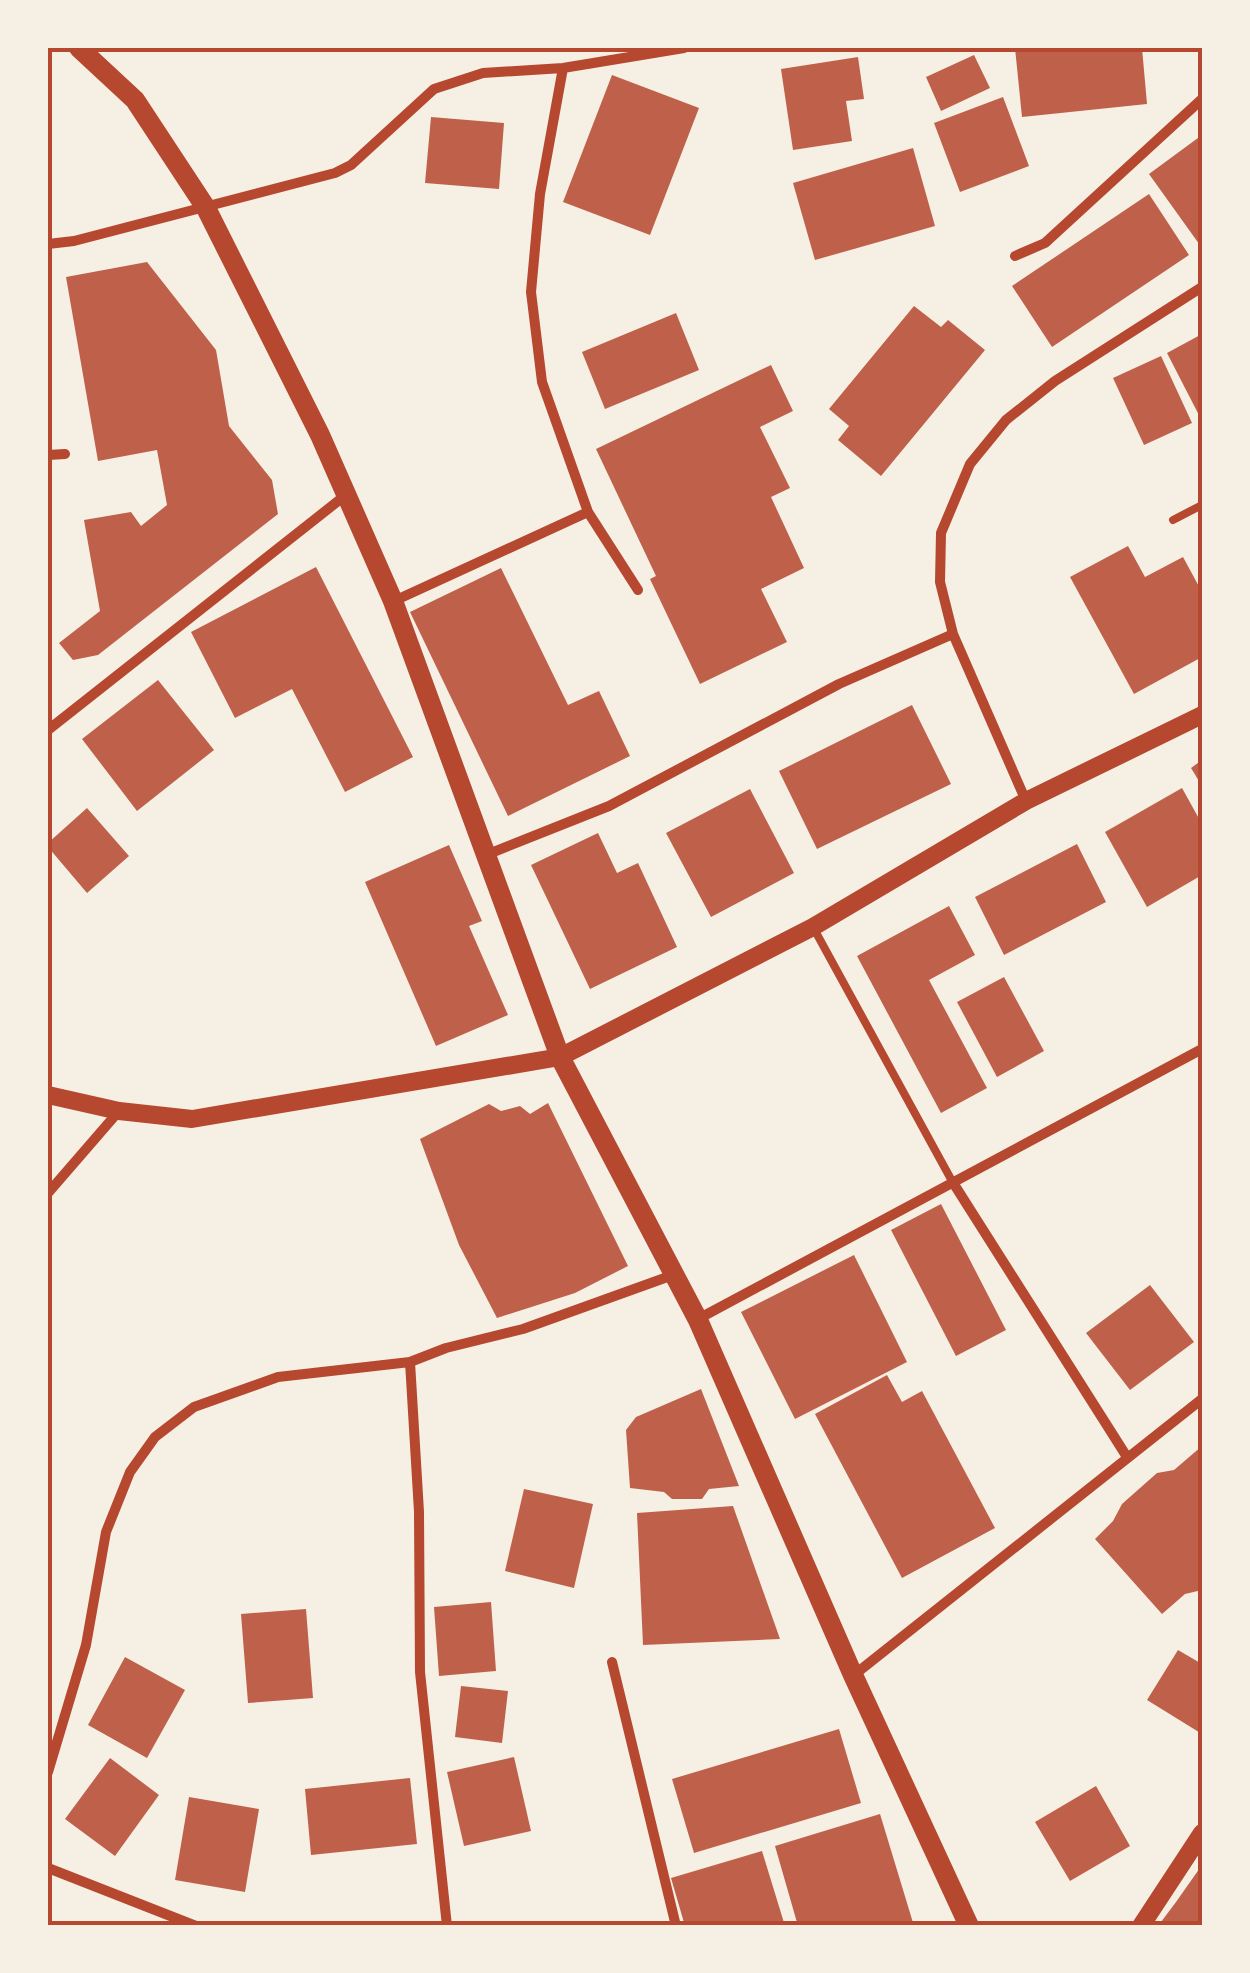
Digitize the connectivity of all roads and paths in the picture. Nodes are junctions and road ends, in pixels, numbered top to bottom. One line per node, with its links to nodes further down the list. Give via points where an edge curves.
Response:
1 (79, 48): 5 (main road, via 134,100)
2 (684, 48): 3 (street)
3 (563, 68): 5 (street, via 483,73 434,90 351,165); 13 (street, via 531,292 542,382)
4 (1202, 100): 7 (street, via 1045,243)
5 (206, 208): 6 (street); 11 (main road)
6 (48, 244)
7 (1015, 256)
8 (1202, 287): 17 (street, via 1055,381 1006,420 970,464 941,533 940,582)
9 (65, 454): 10 (street)
10 (48, 455)
11 (347, 494): 16 (main road); 19 (street)
12 (1202, 505): 14 (lane)
13 (588, 512): 15 (street); 16 (street)
14 (1173, 520)
15 (638, 590)
16 (392, 601): 21 (main road)
17 (953, 634): 20 (street); 21 (street, via 839,684 609,806)
18 (1202, 714): 20 (street)
19 (48, 730)
20 (1026, 800): 22 (street)
21 (486, 854): 24 (main road)
22 (814, 928): 24 (street); 27 (lane)
23 (1202, 1049): 27 (street)
24 (560, 1057): 26 (street, via 192,1119); 29 (main road)
25 (48, 1095): 26 (street)
26 (120, 1112): 28 (street)
27 (952, 1181): 30 (street); 33 (street)
28 (48, 1192)
29 (675, 1274): 30 (main road); 31 (street)
30 (698, 1320): 35 (main road)
31 (410, 1362): 36 (street, via 278,1376 194,1406 155,1438 130,1472 106,1532 86,1645); 40 (street, via 420,1672)
32 (1202, 1399): 33 (street)
33 (1127, 1457): 35 (street)
34 (612, 1662): 41 (street)
35 (853, 1676): 42 (main road)
36 (48, 1772)
37 (1202, 1833): 43 (street)
38 (48, 1868): 39 (street)
39 (196, 1926)
40 (446, 1926)
41 (676, 1926)
42 (969, 1926)
43 (1141, 1926)

